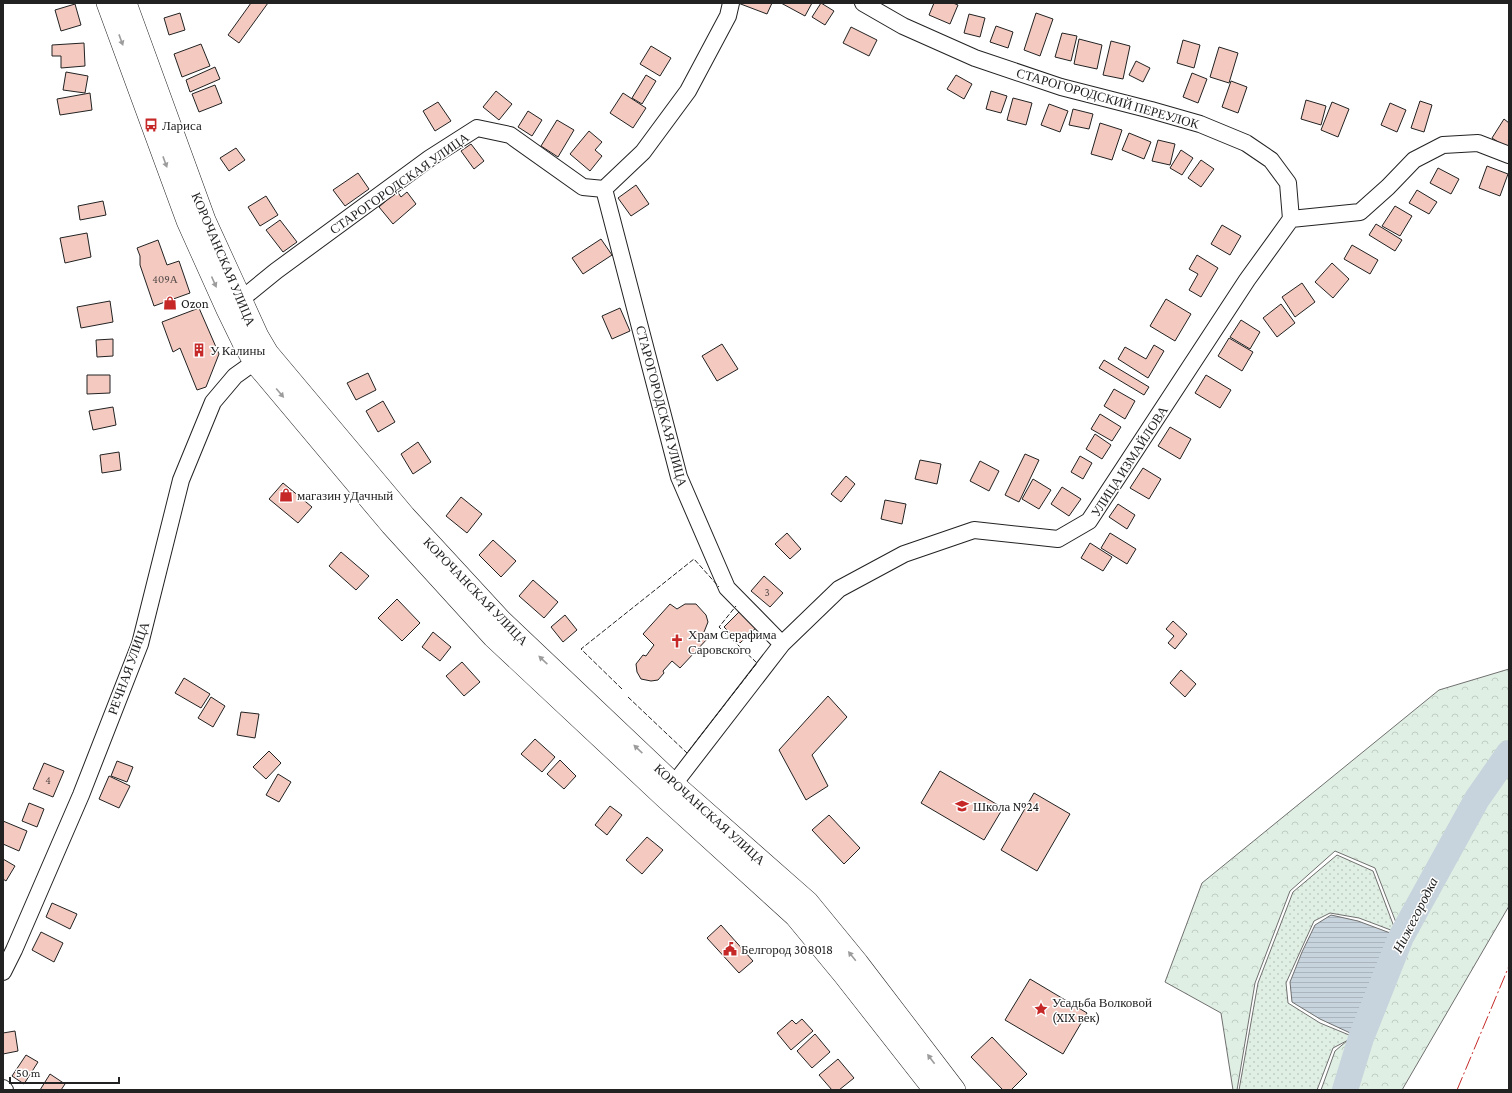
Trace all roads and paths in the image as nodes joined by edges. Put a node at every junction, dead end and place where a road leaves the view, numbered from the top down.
1 (107, 3) edge
2 (126, 3) edge
3 (731, 3) edge
4 (863, 3) edge
5 (1509, 155) edge
6 (604, 189) junction
7 (1291, 219) junction
8 (234, 305) junction
9 (261, 358) junction
10 (782, 644) junction
11 (669, 790) junction
12 (3, 972) edge
13 (934, 1090) edge
14 (954, 1090) edge

1 -> 8 main road, КОРОЧАНСКАЯ УЛИЦА
2 - 8 main road, КОРОЧАНСКАЯ УЛИЦА
3 - 6 street
4 - 7 street, СТАРОГОРОДСКИЙ ПЕРЕУЛОК
5 - 7 street
6 - 8 street, СТАРОГОРОДСКАЯ УЛИЦА
6 - 10 street, СТАРОГОРОДСКАЯ УЛИЦА
7 - 10 street, УЛИЦА ИЗМАЙЛОВА
8 - 9 main road, КОРОЧАНСКАЯ УЛИЦА
9 - 11 main road, КОРОЧАНСКАЯ УЛИЦА
9 - 12 street, РЕЧНАЯ УЛИЦА
10 - 11 street, УЛИЦА ИЗМАЙЛОВА
11 - 13 main road, КОРОЧАНСКАЯ УЛИЦА
14 -> 11 main road, КОРОЧАНСКАЯ УЛИЦА

